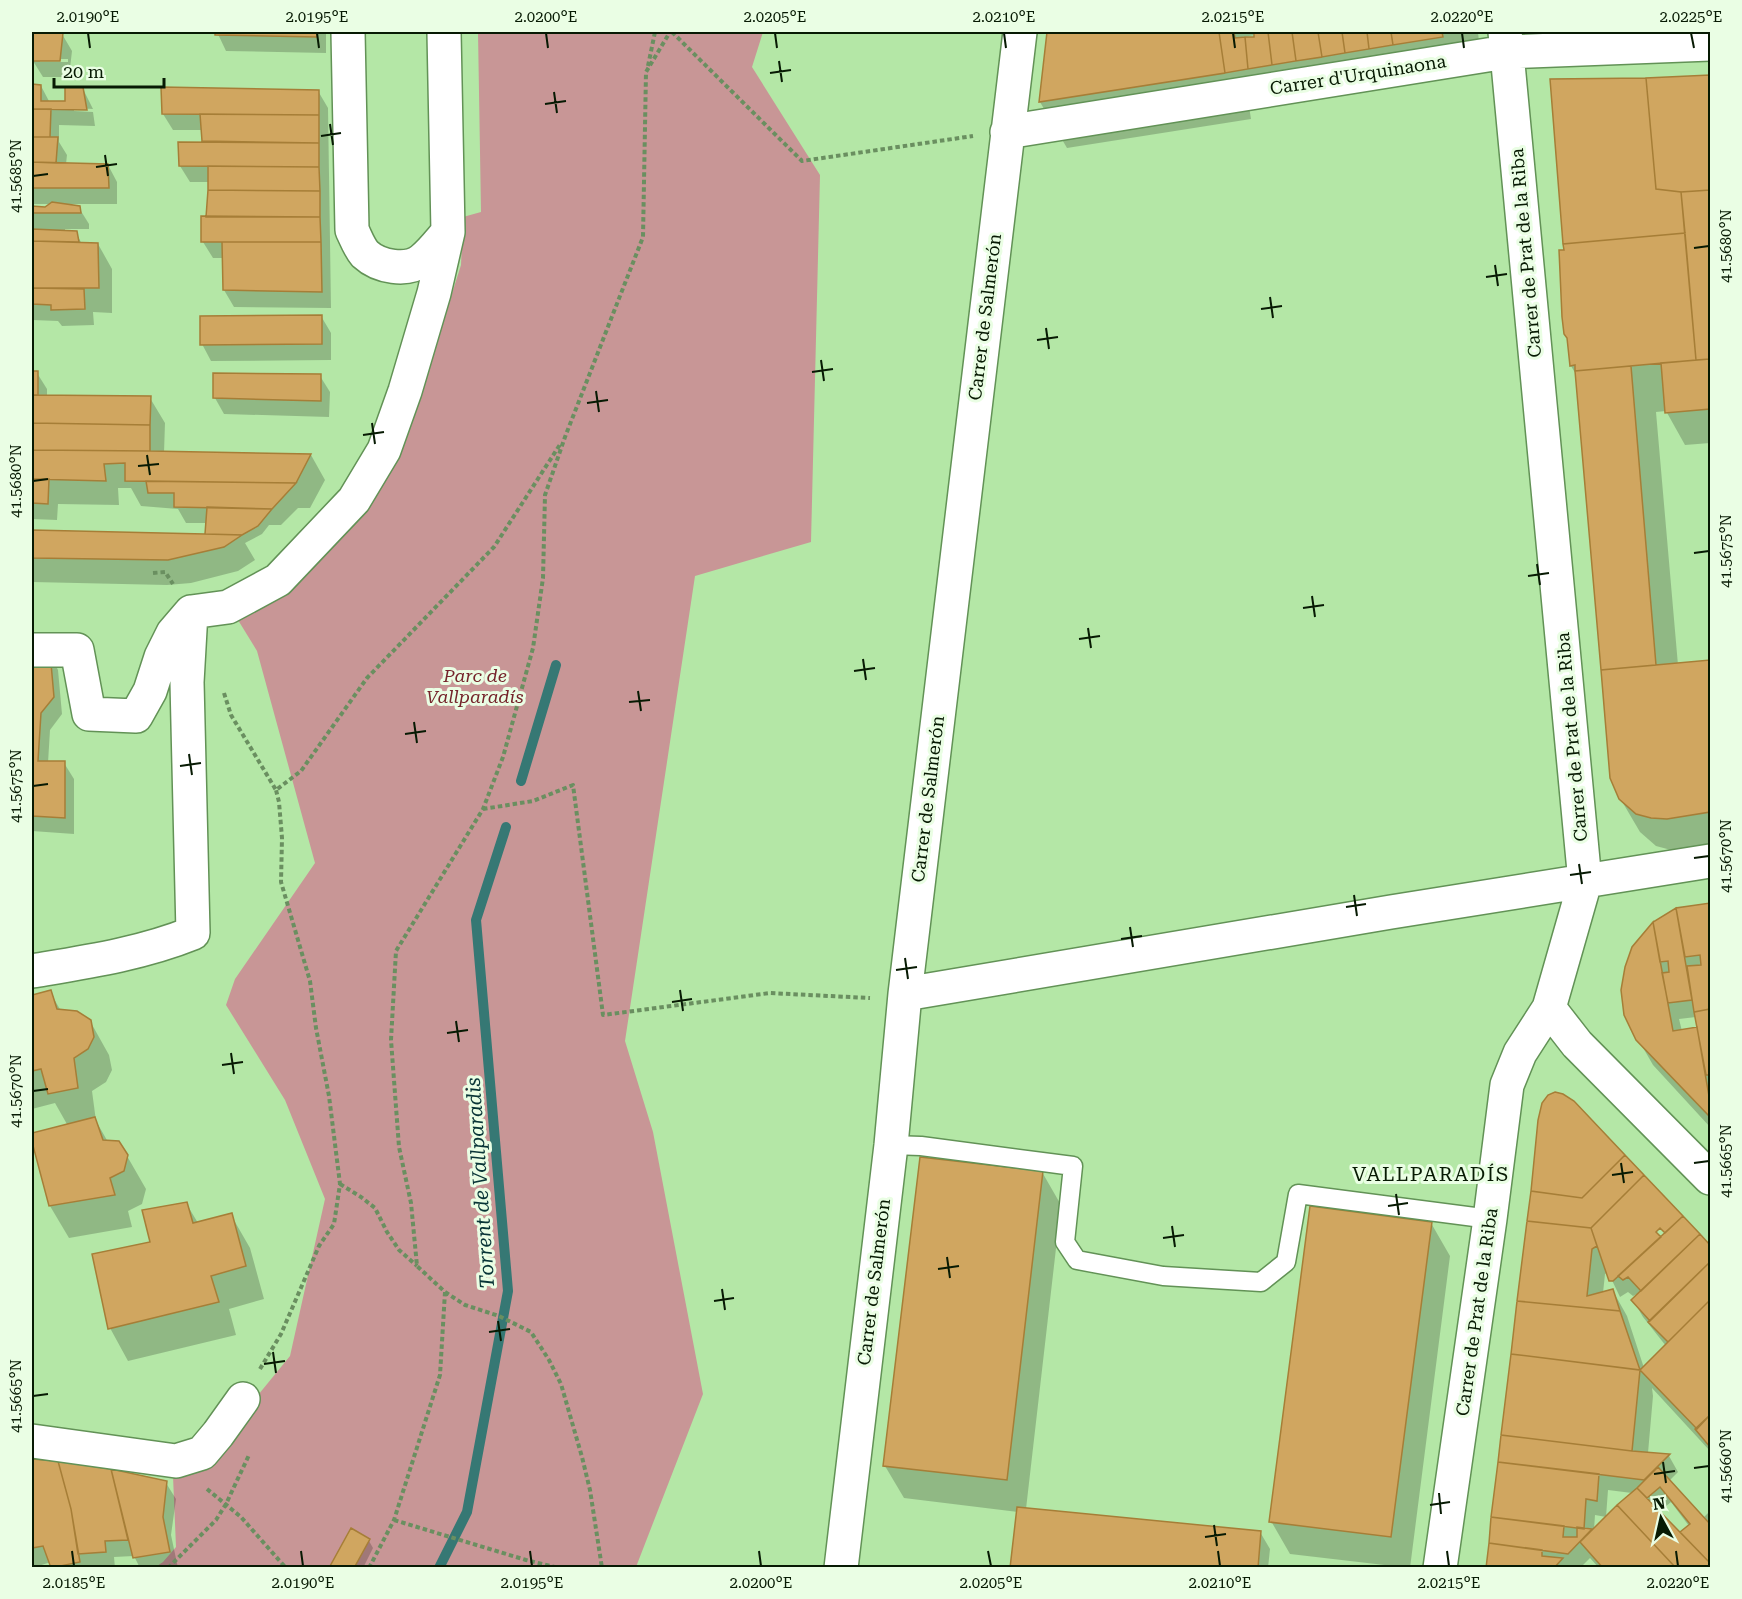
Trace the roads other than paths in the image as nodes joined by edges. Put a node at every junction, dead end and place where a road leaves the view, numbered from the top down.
1 (348, 32) edge
2 (444, 32) edge
3 (1020, 32) edge
4 (1505, 41) edge
5 (1710, 44) edge
6 (1007, 132) junction
7 (448, 232) junction
8 (191, 612) junction
9 (32, 650) edge
10 (1710, 861) edge
11 (1585, 882) junction
12 (32, 970) edge
13 (905, 994) junction
14 (1550, 1008) junction
15 (891, 1145) junction
16 (1710, 1178) edge
17 (1490, 1218) junction
18 (243, 1399) road end
19 (32, 1441) edge
20 (841, 1568) edge
21 (1440, 1568) edge

1 - 7 street
2 - 7 street
3 - 6 street, Carrer de Salmerón
4 - 5 street, Carrer d'Urquinaona
4 - 6 street, Carrer d'Urquinaona
4 - 11 street, Carrer de Prat de la Riba
6 - 13 street, Carrer de Salmerón
7 - 8 street
8 - 9 street
8 - 12 street
10 - 11 street
11 - 13 street
11 - 14 street, Carrer de Prat de la Riba
13 - 15 street, Carrer de Salmerón
14 - 16 street
14 - 17 street, Carrer de Prat de la Riba
15 - 17 lane
15 - 20 street, Carrer de Salmerón
17 - 21 street, Carrer de Prat de la Riba
18 - 19 street

